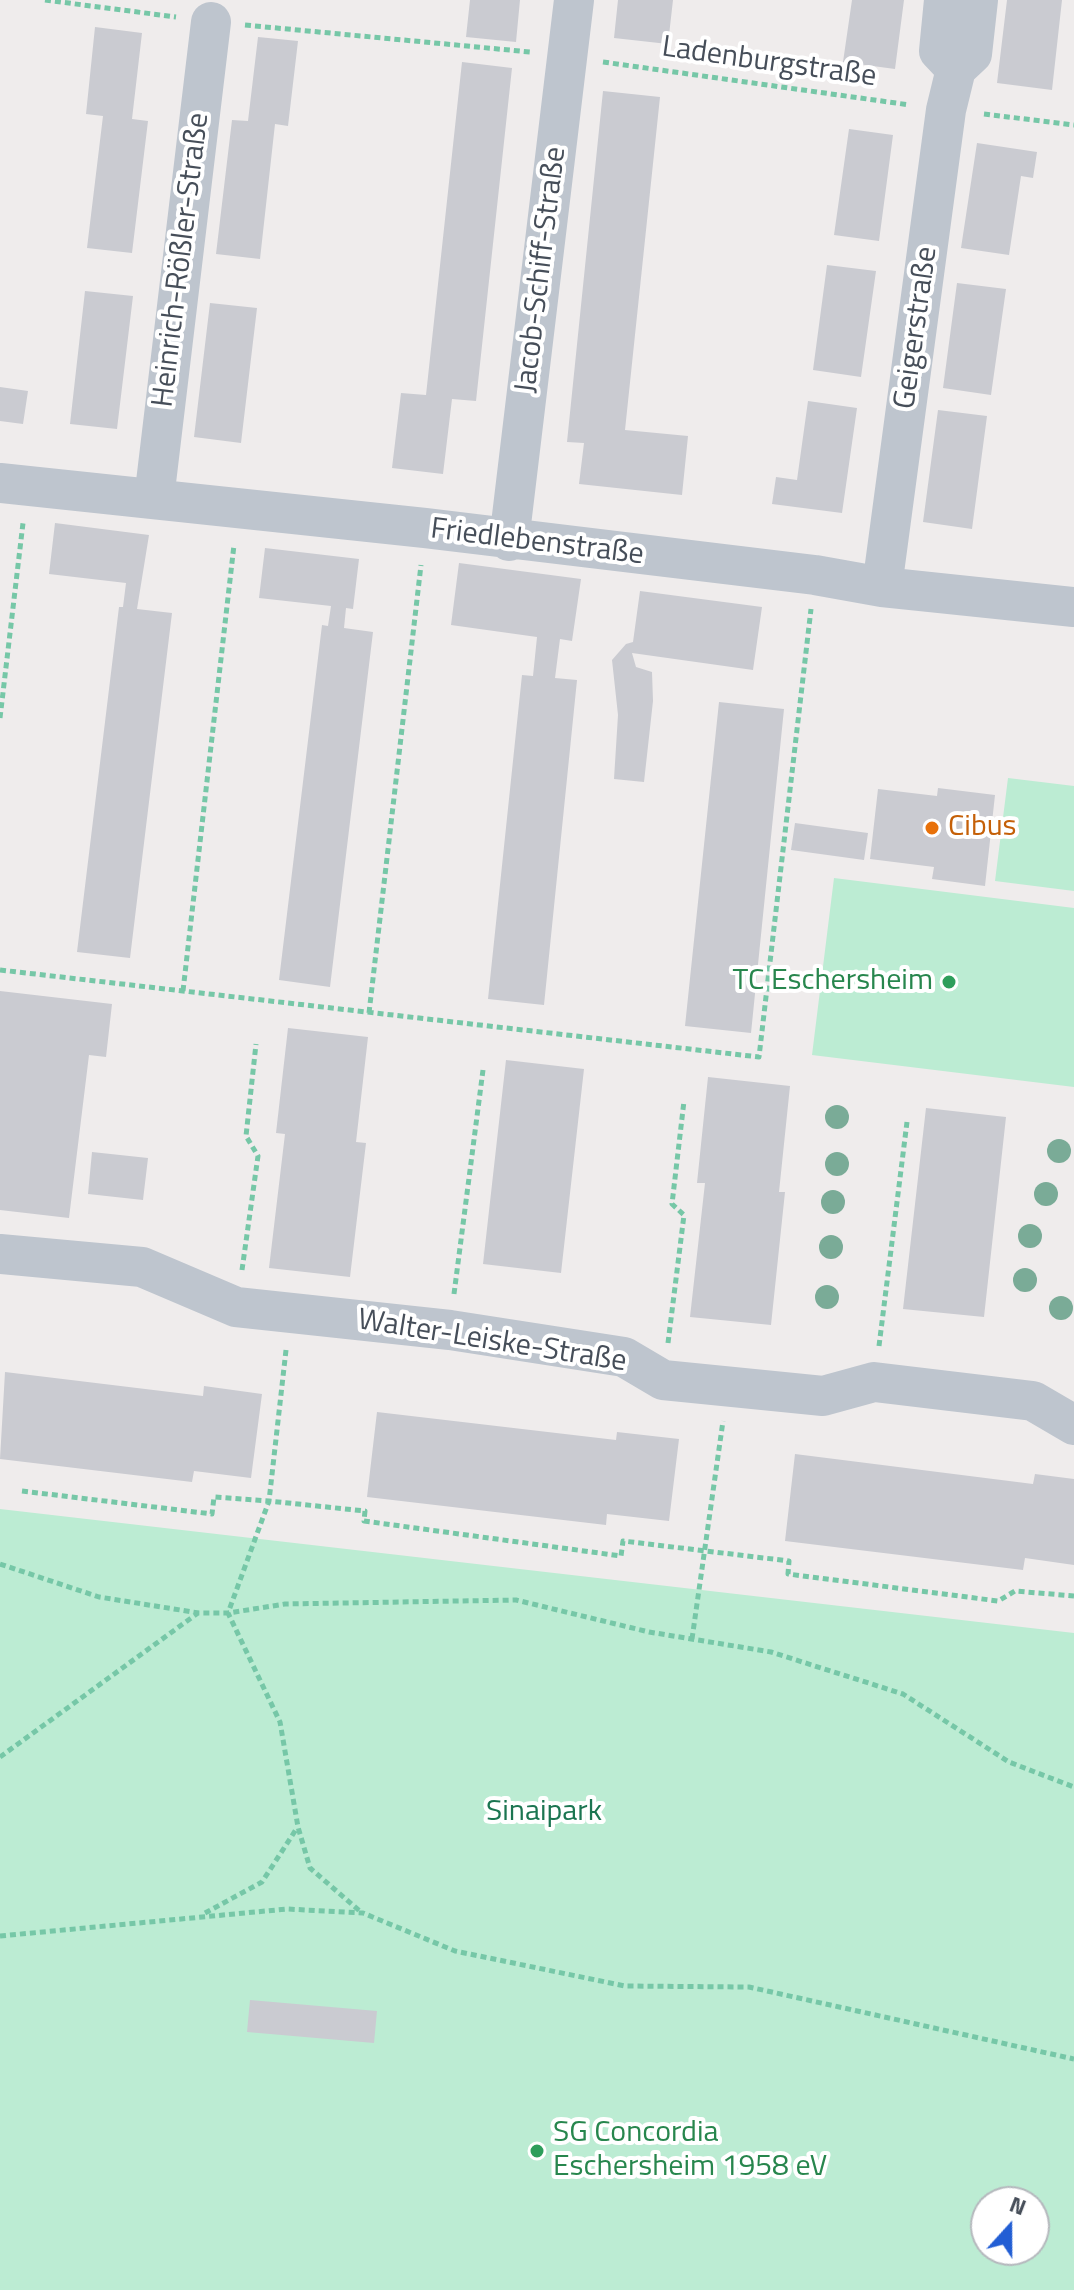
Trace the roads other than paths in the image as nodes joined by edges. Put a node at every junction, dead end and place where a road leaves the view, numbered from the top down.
1 (574, 0) edge
2 (944, 0) edge
3 (978, 0) edge
4 (211, 22) dead end
5 (956, 69) junction
6 (13, 485) edge
7 (154, 499) junction
8 (509, 541) junction
9 (882, 587) junction
10 (1074, 607) edge
11 (0, 1254) edge
12 (1074, 1425) edge

1 - 8 street, Jacob-Schiff-Straße
2 - 5 street
3 - 5 street, Geigerstraße
4 - 7 street, Heinrich-Rößler-Straße
5 - 9 street, Geigerstraße
6 - 7 street, Friedlebenstraße
7 - 8 street, Friedlebenstraße
8 - 9 street, Friedlebenstraße
9 - 10 street, Friedlebenstraße
11 - 12 street, Walter-Leiske-Straße

